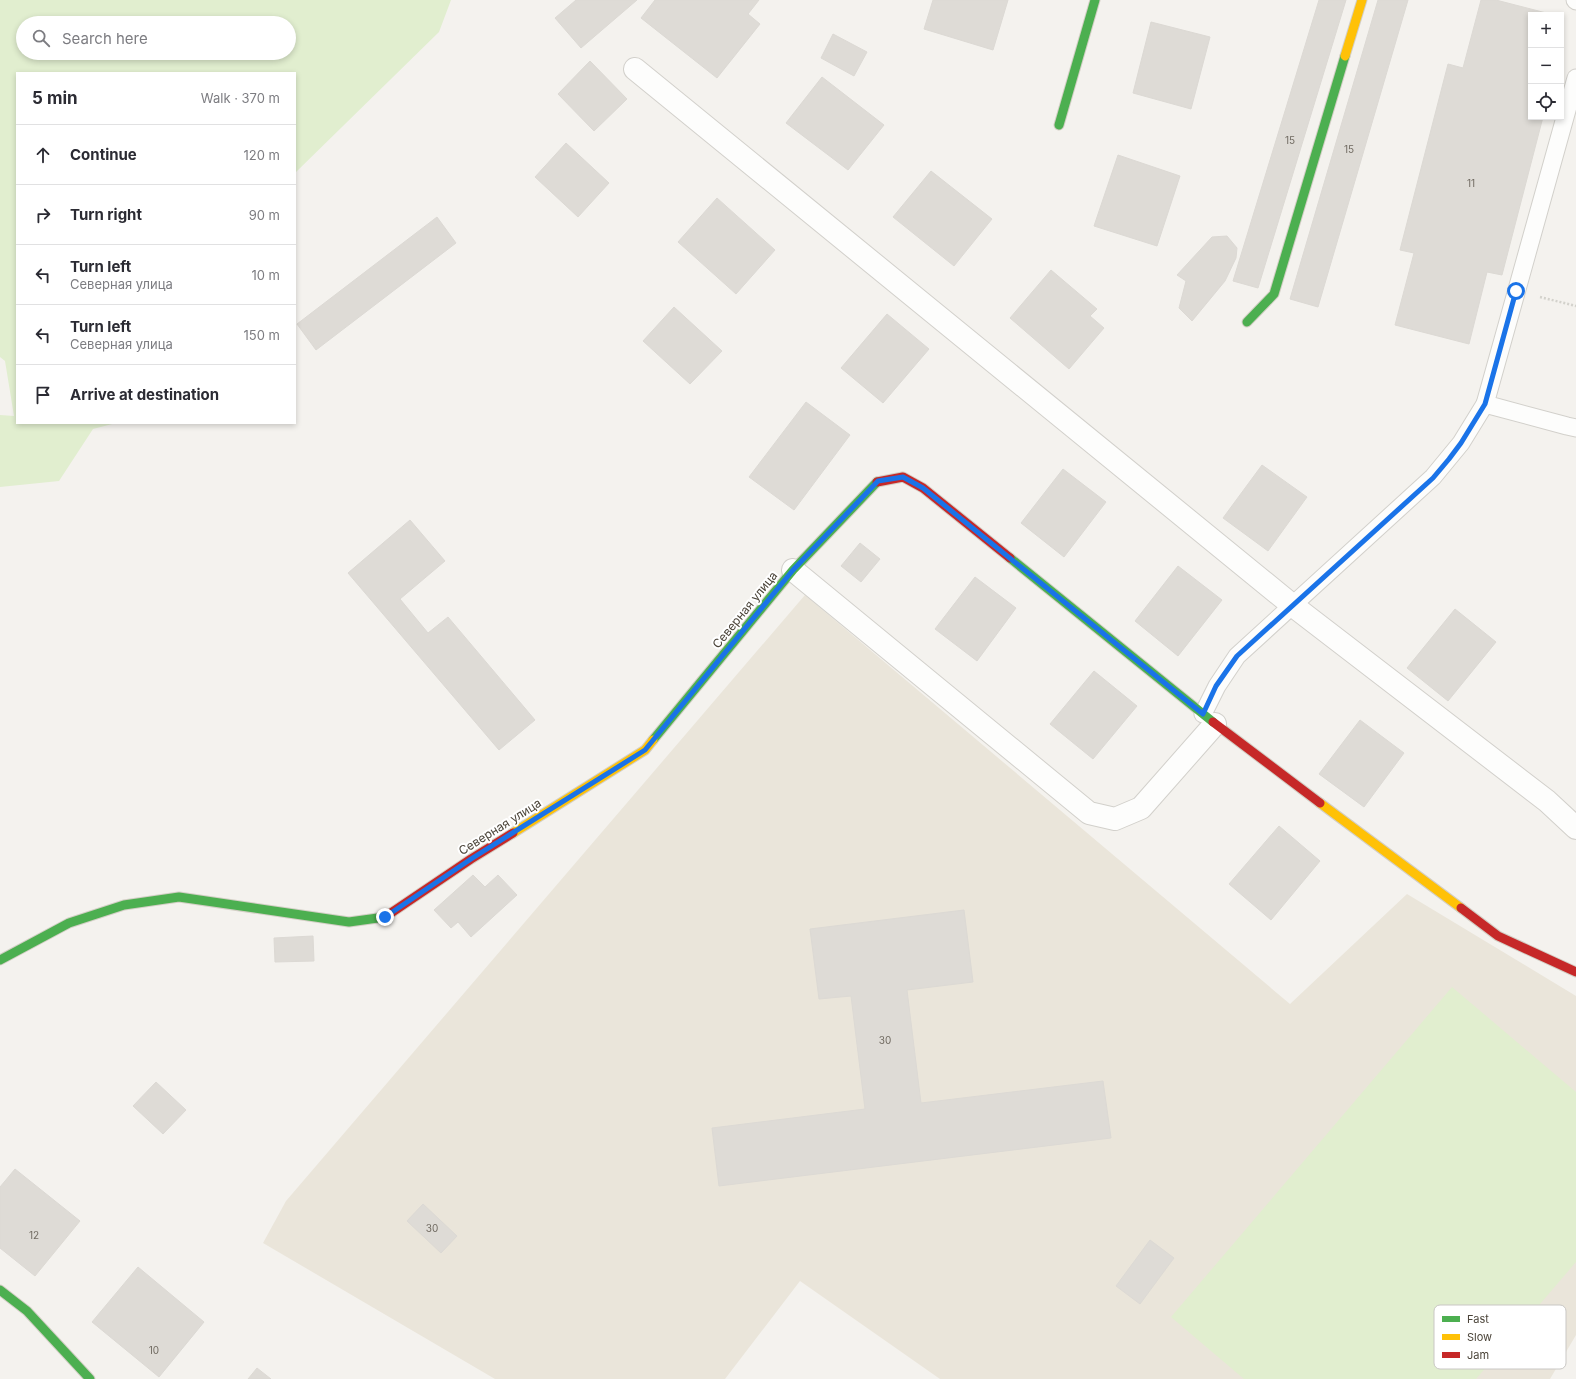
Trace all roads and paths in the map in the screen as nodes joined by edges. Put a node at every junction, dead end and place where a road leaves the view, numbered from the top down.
1 (1095, 0) edge
2 (1362, 0) edge
3 (635, 69) dead end
4 (1576, 78) edge
5 (1059, 125) dead end
6 (1516, 291) junction
7 (1576, 306) edge
8 (1246, 322) dead end
9 (1485, 404) junction
10 (1576, 428) edge
11 (793, 570) junction
12 (1292, 605) junction
13 (1209, 719) junction
14 (1576, 828) edge
15 (0, 960) edge
16 (1576, 972) edge
17 (0, 1290) edge
18 (90, 1379) edge

1 - 5 street
2 - 8 street
3 - 12 street
4 - 6 lane
6 - 7 path
6 - 9 lane
9 - 10 lane
9 - 12 lane
11 - 13 street, Северная улица
11 - 13 street
11 - 15 street, Северная улица
12 - 13 lane
12 - 14 street
13 - 16 street
17 - 18 street

